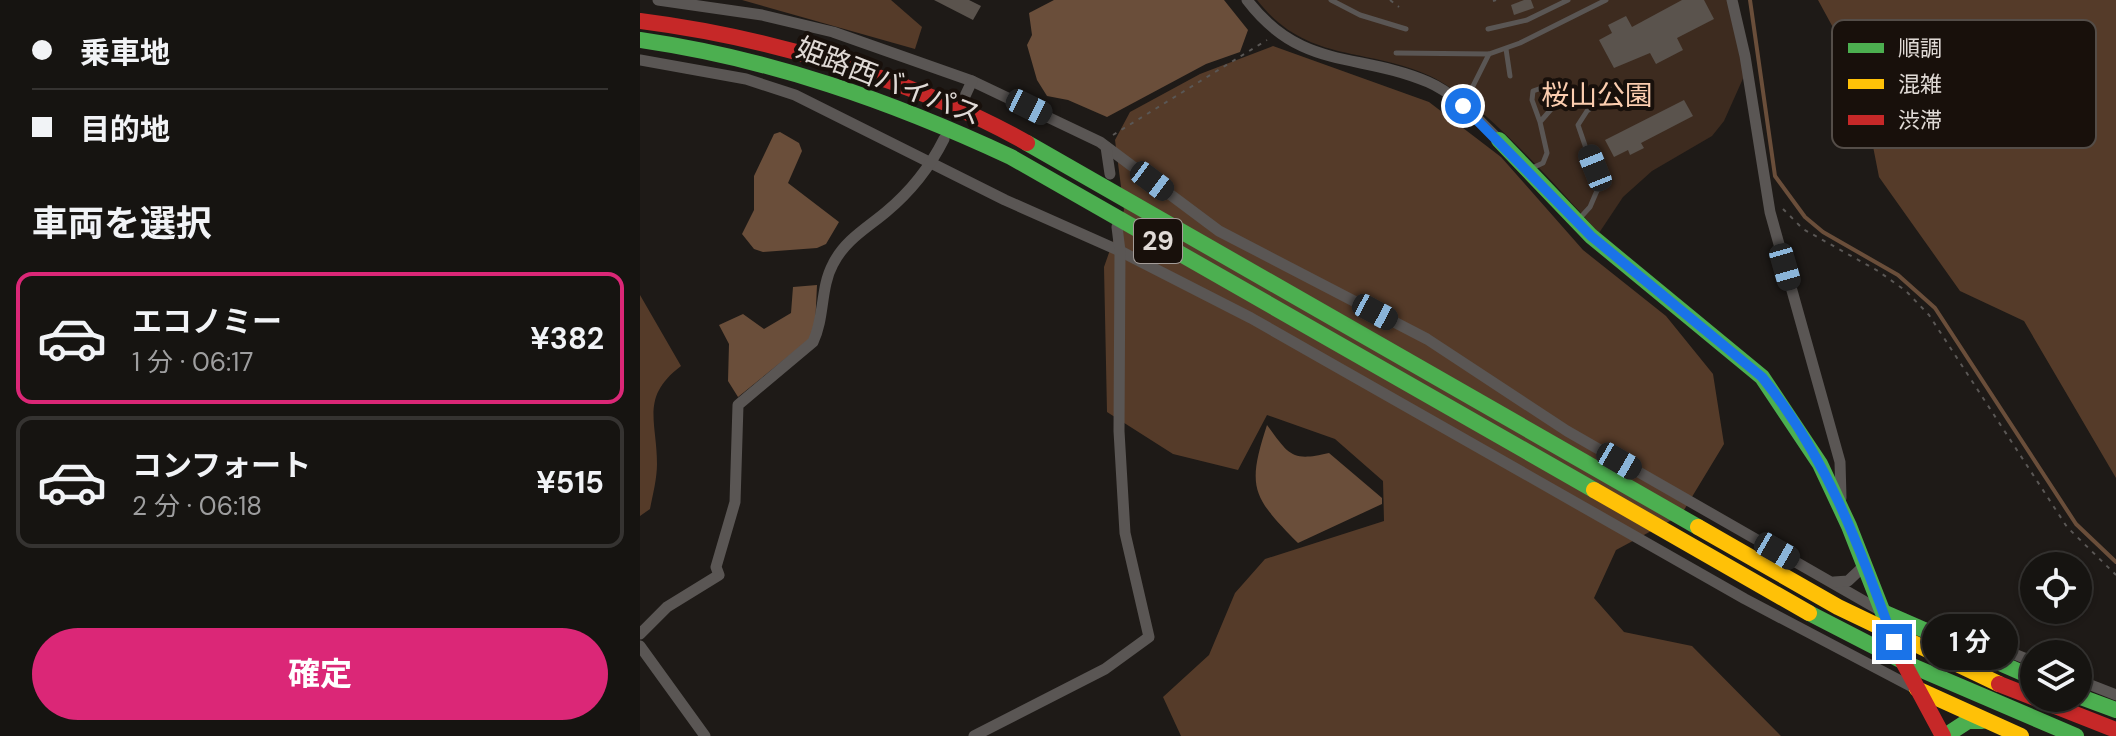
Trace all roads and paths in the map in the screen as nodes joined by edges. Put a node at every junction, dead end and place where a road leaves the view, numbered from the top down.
1 (658, 0) edge
2 (1247, 0) edge
3 (1331, 0) edge
4 (1390, 0) edge
5 (1568, 0) edge
6 (1606, 0) edge
7 (1732, 0) edge
8 (1399, 7) dead end
9 (640, 21) edge
10 (1406, 29) dead end
11 (1488, 29) dead end
12 (1278, 33) junction
13 (640, 40) edge
14 (1506, 49) junction
15 (1396, 53) dead end
16 (1489, 54) junction
17 (640, 60) edge
18 (1510, 76) dead end
19 (972, 81) junction
20 (965, 96) dead end
21 (1603, 100) dead end
22 (1463, 106) junction
23 (1540, 122) junction
24 (944, 139) dead end
25 (1499, 140) joint
26 (1103, 144) junction
27 (931, 165) junction
28 (1528, 170) junction
29 (1110, 174) dead end
30 (1767, 195) junction
31 (1576, 222) junction
32 (1117, 227) dead end
33 (1120, 251) junction
34 (1841, 499) junction
35 (1865, 565) junction
36 (2116, 575) edge
37 (1829, 582) junction
38 (1883, 612) junction
39 (1929, 633) junction
40 (640, 634) edge
41 (1894, 642) junction
42 (640, 646) edge
43 (2020, 656) edge
44 (1867, 663) junction
45 (1904, 663) junction
46 (2020, 672) edge
47 (2092, 686) edge
48 (1917, 689) junction
49 (2116, 695) edge
50 (2092, 701) edge
51 (2116, 710) edge
52 (1982, 721) junction
53 (2116, 730) edge
54 (1940, 735) edge
55 (705, 736) edge
56 (974, 736) edge
57 (1997, 736) edge
58 (2021, 736) edge
59 (2076, 736) edge

1 - 19 street
2 - 12 street
3 - 10 lane
4 - 8 path
5 - 11 lane
6 - 14 lane
7 - 30 street
9 - 53 main road, 姫路西バイパス / 29
12 - 22 street
12 - 26 path
13 - 59 main road, 姫路西バイパス / 29
14 - 16 lane
14 - 18 lane
15 - 16 lane
16 - 22 lane
17 - 27 street
19 - 20 street
19 - 26 street
21 - 31 lane
22 - 25 street
23 - 23 lane
23 - 28 lane
24 - 27 street
25 - 28 main road
26 - 29 street
26 - 37 street
27 - 33 street
27 - 40 street
28 - 31 main road
30 - 34 street
30 - 36 path
31 - 34 main road
32 - 33 street
33 - 44 street
33 - 56 street
34 - 35 main road
35 - 37 street
35 - 38 main road
37 - 38 street
38 - 39 main road
38 - 41 main road
39 - 43 street
39 - 45 street
39 - 46 main road
41 - 44 street
41 - 45 main road
42 - 55 street
44 - 48 street
45 - 48 main road
47 - 49 street
48 - 52 main road
48 - 54 main road
50 - 51 main road
52 - 54 main road
52 - 57 street
52 - 58 main road

